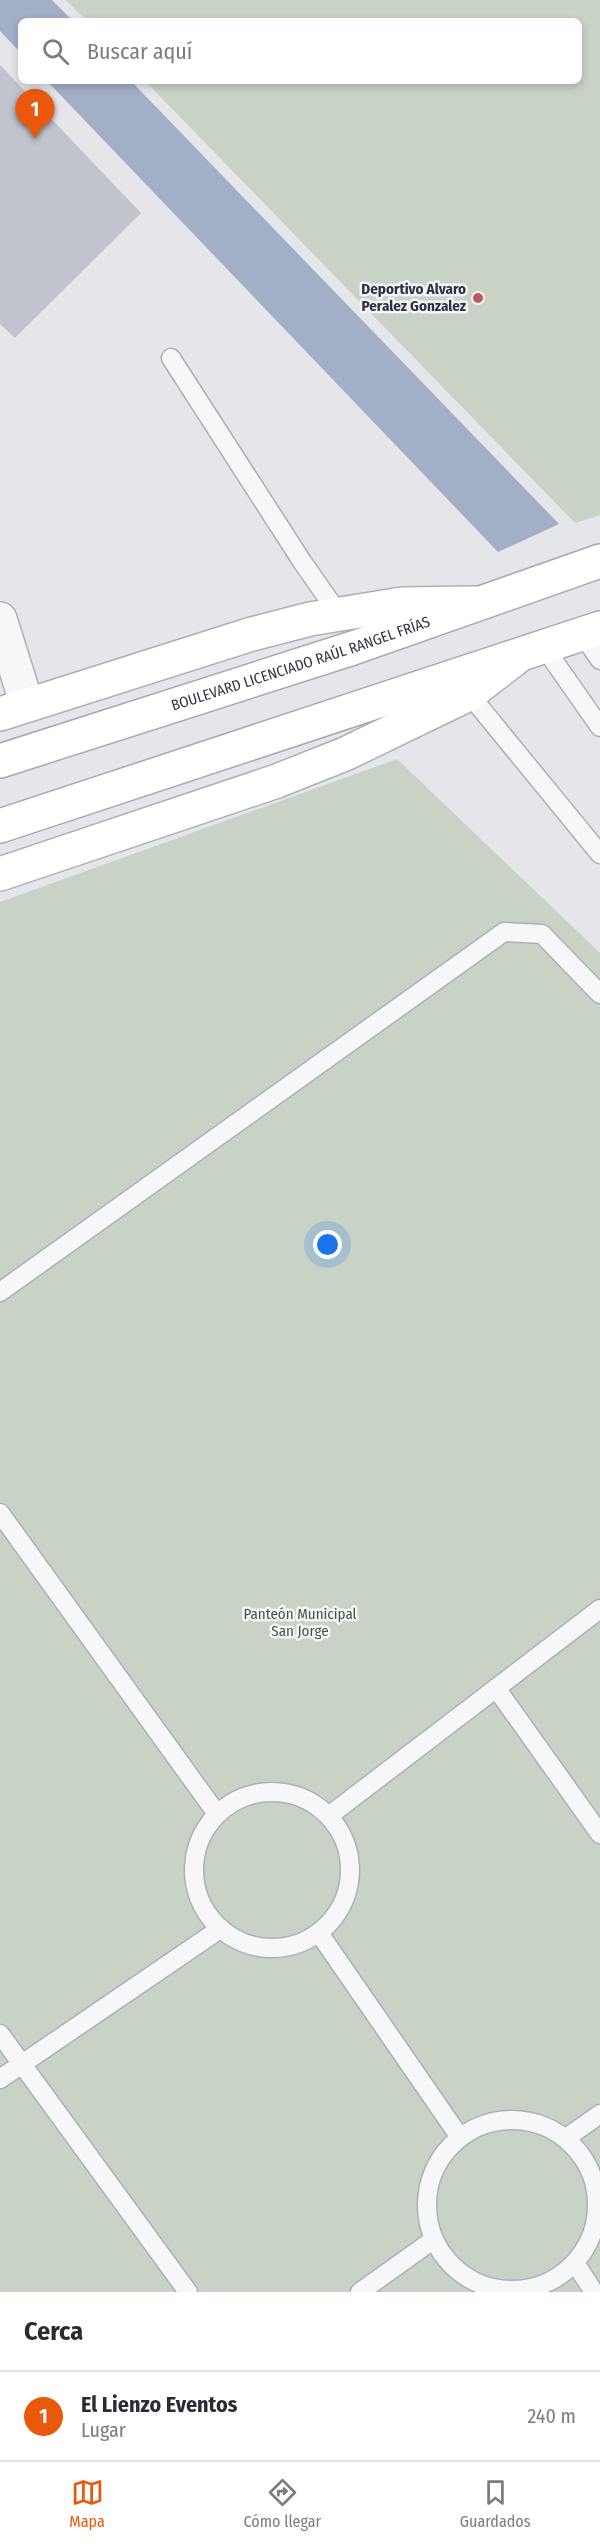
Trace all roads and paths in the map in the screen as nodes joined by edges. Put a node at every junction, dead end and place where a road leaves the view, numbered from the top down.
1 (171, 358) dead end
2 (600, 561) edge
3 (486, 603) junction
4 (338, 613) junction
5 (0, 619) edge
6 (591, 631) edge
7 (532, 651) junction
8 (600, 660) edge
9 (469, 694) junction
10 (592, 702) edge
11 (14, 710) edge
12 (600, 727) edge
13 (0, 761) edge
14 (0, 826) edge
15 (600, 854) edge
16 (0, 874) edge
17 (600, 994) edge
18 (0, 1292) edge
19 (0, 1514) edge
20 (600, 1609) edge
21 (496, 1688) junction
22 (217, 1814) junction
23 (330, 1815) junction
24 (600, 1834) edge
25 (220, 1929) junction
26 (319, 1934) junction
27 (0, 2034) edge
28 (22, 2064) junction
29 (0, 2079) edge
30 (600, 2114) edge
31 (459, 2136) junction
32 (566, 2138) junction
33 (433, 2240) junction
34 (575, 2263) junction
35 (188, 2292) edge
36 (360, 2292) edge
37 (594, 2292) edge

1 - 4 lane
2 - 3 main road, BOULEVARD LICENCIADO RAÚL RANGEL FRÍAS
3 - 4 main road
3 - 13 main road, BOULEVARD LICENCIADO RAÚL RANGEL FRÍAS
4 - 11 main road
5 - 11 street
6 - 7 main road
6 - 8 lane
7 - 9 main road
7 - 10 lane
7 - 14 main road
9 - 15 lane
9 - 16 main road
10 - 12 lane
17 - 18 lane
19 - 22 lane
20 - 21 lane
21 - 23 lane
21 - 24 lane
22 - 23 lane
22 - 25 lane
23 - 26 lane
25 - 26 lane
25 - 28 lane
26 - 31 lane
27 - 28 lane
28 - 29 lane
28 - 35 lane
30 - 32 lane
31 - 32 lane
31 - 33 lane
32 - 34 lane
33 - 34 lane
33 - 36 lane
34 - 37 lane

